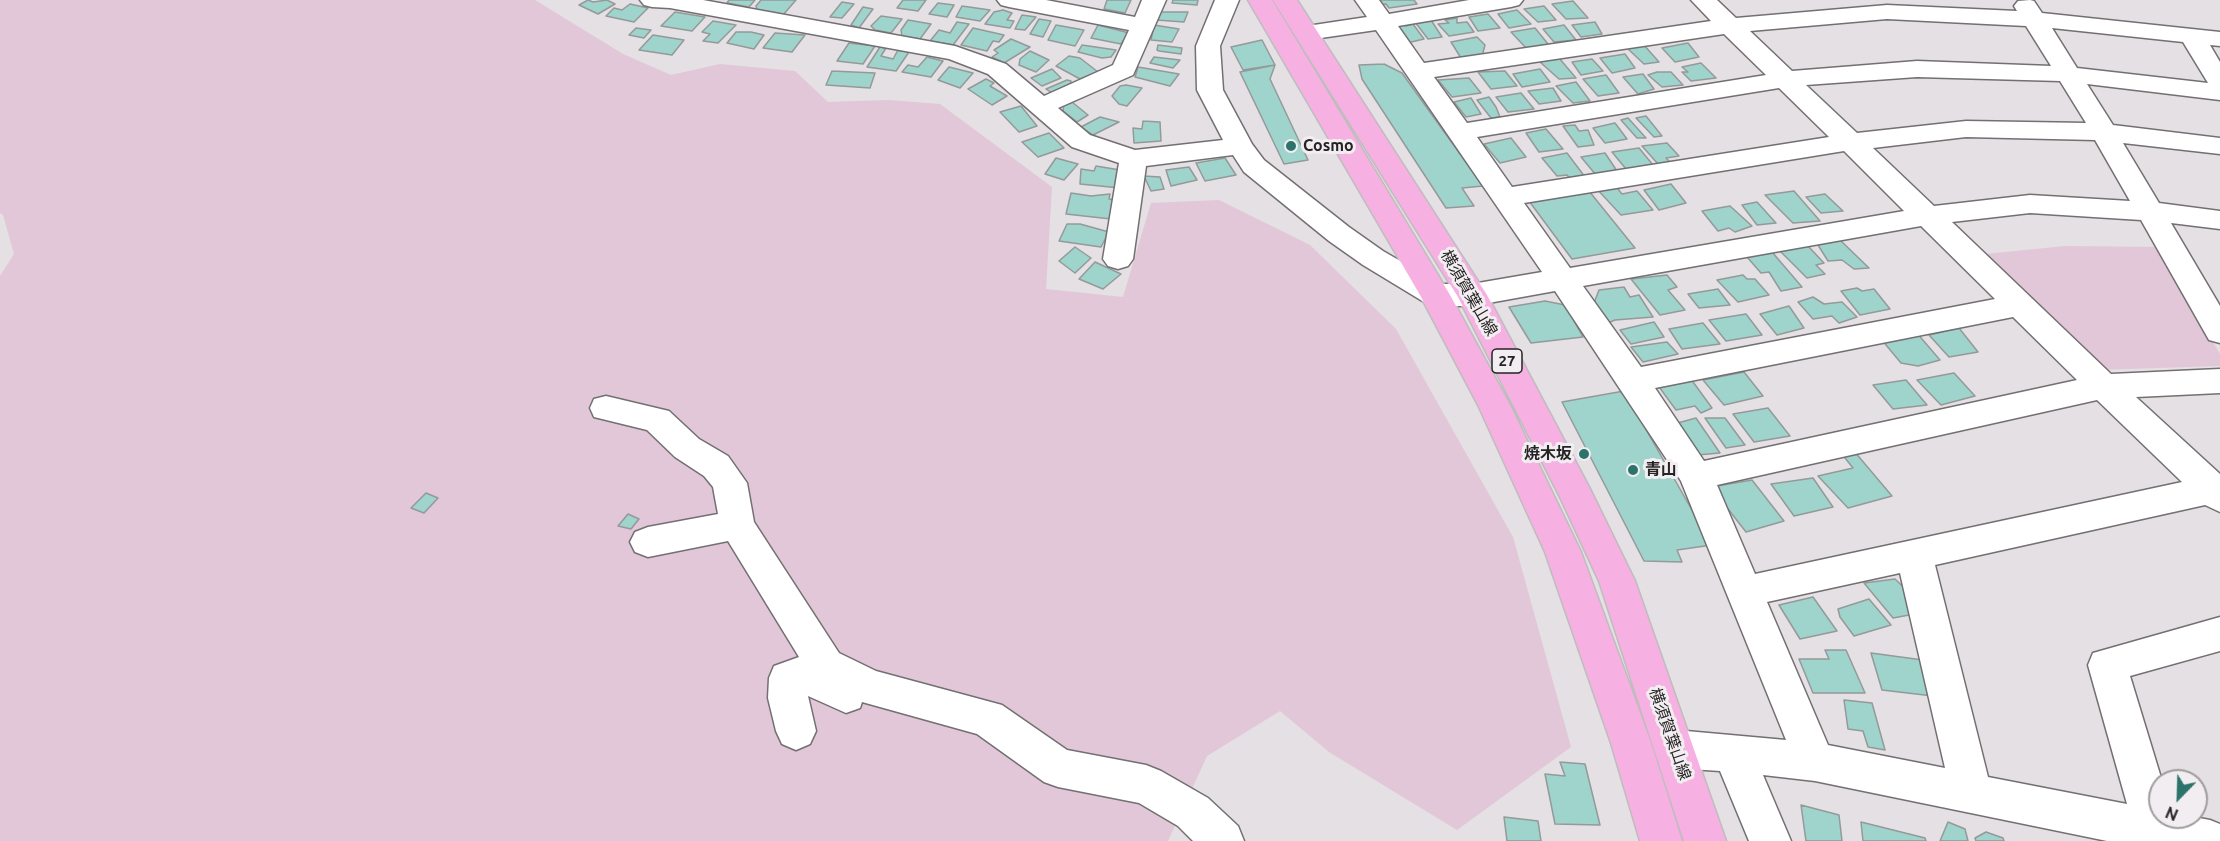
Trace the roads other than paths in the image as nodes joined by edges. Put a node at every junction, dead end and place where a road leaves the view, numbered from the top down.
1 (665, 0) edge
2 (801, 0) edge
3 (1009, 0) edge
4 (1154, 0) edge
5 (1227, 0) edge
6 (1260, 0) edge
7 (1285, 0) edge
8 (1511, 0) edge
9 (1702, 0) edge
10 (2028, 10) edge
11 (1375, 11) edge
12 (648, 26) dead end
13 (801, 26) junction
14 (1144, 26) junction
15 (1729, 26) junction
16 (1306, 33) junction
17 (2191, 35) junction
18 (2220, 39) edge
19 (1416, 72) junction
20 (2066, 74) junction
21 (1785, 80) junction
22 (2220, 82) edge
23 (2220, 92) edge
24 (1040, 107) junction
25 (1459, 132) junction
26 (2104, 132) junction
27 (1849, 142) junction
28 (1240, 146) junction
29 (2220, 146) edge
30 (1132, 159) junction
31 (1505, 197) junction
32 (2151, 211) junction
33 (1927, 216) junction
34 (2220, 220) edge
35 (1118, 259) dead end
36 (1563, 280) junction
37 (1435, 295) junction
38 (1472, 295) junction
39 (2209, 296) edge
40 (2019, 305) junction
41 (2220, 332) edge
42 (1633, 380) junction
43 (2220, 381) edge
44 (2104, 386) junction
45 (606, 408) dead end
46 (1696, 476) junction
47 (2217, 492) edge
48 (737, 525) junction
49 (648, 542) dead end
50 (1914, 554) junction
51 (1743, 592) junction
52 (2220, 634) edge
53 (869, 687) junction
54 (796, 731) dead end
55 (1675, 749) junction
56 (1733, 753) junction
57 (1815, 762) junction
58 (1972, 794) junction
59 (2156, 830) junction
60 (1223, 841) edge
61 (1661, 841) edge
62 (1705, 841) edge
63 (1770, 841) edge
64 (2210, 841) edge

1 - 12 street
1 - 13 street
2 - 13 street
3 - 14 street
4 - 14 street
5 - 28 street
6 - 37 main road, 横須賀葉山線 / 27
7 - 16 main road, 横須賀葉山線 / 27
8 - 11 street
9 - 15 street
10 - 15 street
10 - 17 street
10 - 20 street
11 - 16 street
11 - 19 street
13 - 24 street
14 - 24 street
15 - 19 street
15 - 21 street
16 - 38 main road, 横須賀葉山線 / 27
17 - 18 street
17 - 22 street
19 - 25 street
20 - 21 street
20 - 23 street
20 - 26 street
21 - 25 street
21 - 27 street
24 - 30 street
25 - 31 street
26 - 27 street
26 - 29 street
26 - 32 street
27 - 31 street
27 - 33 street
28 - 30 street
28 - 37 street
30 - 35 street
31 - 36 street
32 - 33 street
32 - 34 street
32 - 39 street
33 - 36 street
33 - 40 street
36 - 38 street
36 - 42 street
37 - 38 street
37 - 61 main road, 横須賀葉山線 / 27
38 - 55 main road, 横須賀葉山線 / 27
39 - 41 street
40 - 42 street
40 - 44 street
42 - 46 street
43 - 44 street
44 - 46 street
44 - 47 street
45 - 48 street
46 - 51 street
47 - 50 street
48 - 49 street
48 - 53 street
50 - 51 street
50 - 58 street
51 - 57 street
52 - 59 street
53 - 54 street
53 - 60 street
55 - 56 street
55 - 62 main road, 横須賀葉山線 / 27
56 - 57 street
56 - 63 street
57 - 58 street
58 - 59 street
59 - 64 street

